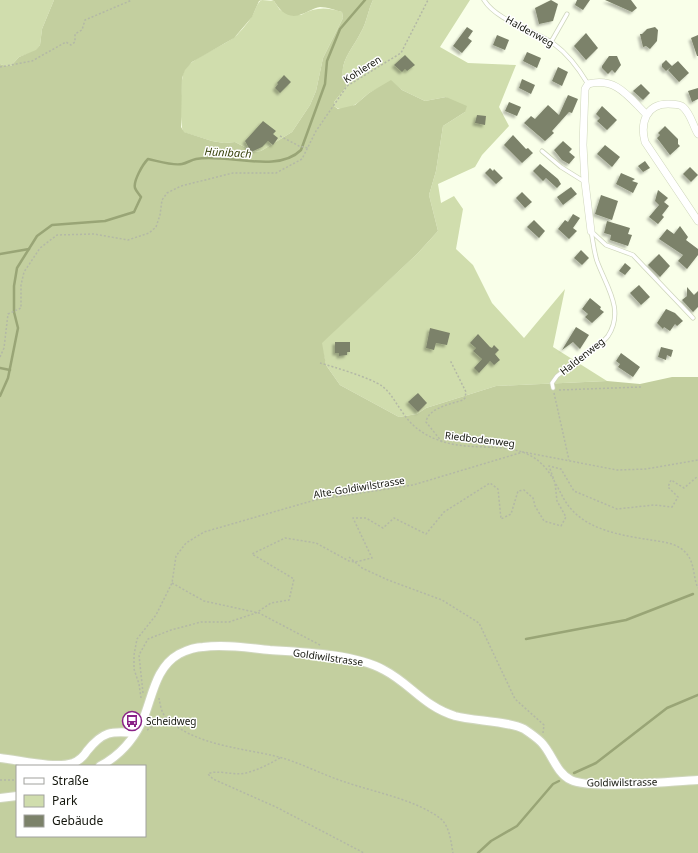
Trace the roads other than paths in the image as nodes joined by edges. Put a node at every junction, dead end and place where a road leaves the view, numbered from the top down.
1 (484, 0) edge
2 (567, 14) dead end
3 (551, 42) junction
4 (588, 84) junction
5 (646, 114) junction
6 (698, 134) edge
7 (542, 151) dead end
8 (585, 182) junction
9 (698, 221) edge
10 (591, 232) junction
11 (693, 318) dead end
12 (553, 388) road end
13 (135, 733) junction
14 (0, 758) edge
15 (102, 765) edge
16 (698, 780) edge
17 (16, 796) edge
18 (0, 798) edge

1 - 3 lane, Haldenweg
2 - 3 lane
3 - 4 lane, Haldenweg
4 - 5 street
4 - 8 street, Haldenweg
5 - 6 street
5 - 9 street
7 - 8 lane
8 - 10 street, Haldenweg
10 - 11 lane
10 - 12 lane, Haldenweg
13 - 14 street
13 - 15 street, Goldiwilstrasse
13 - 16 street, Goldiwilstrasse
17 - 18 street

